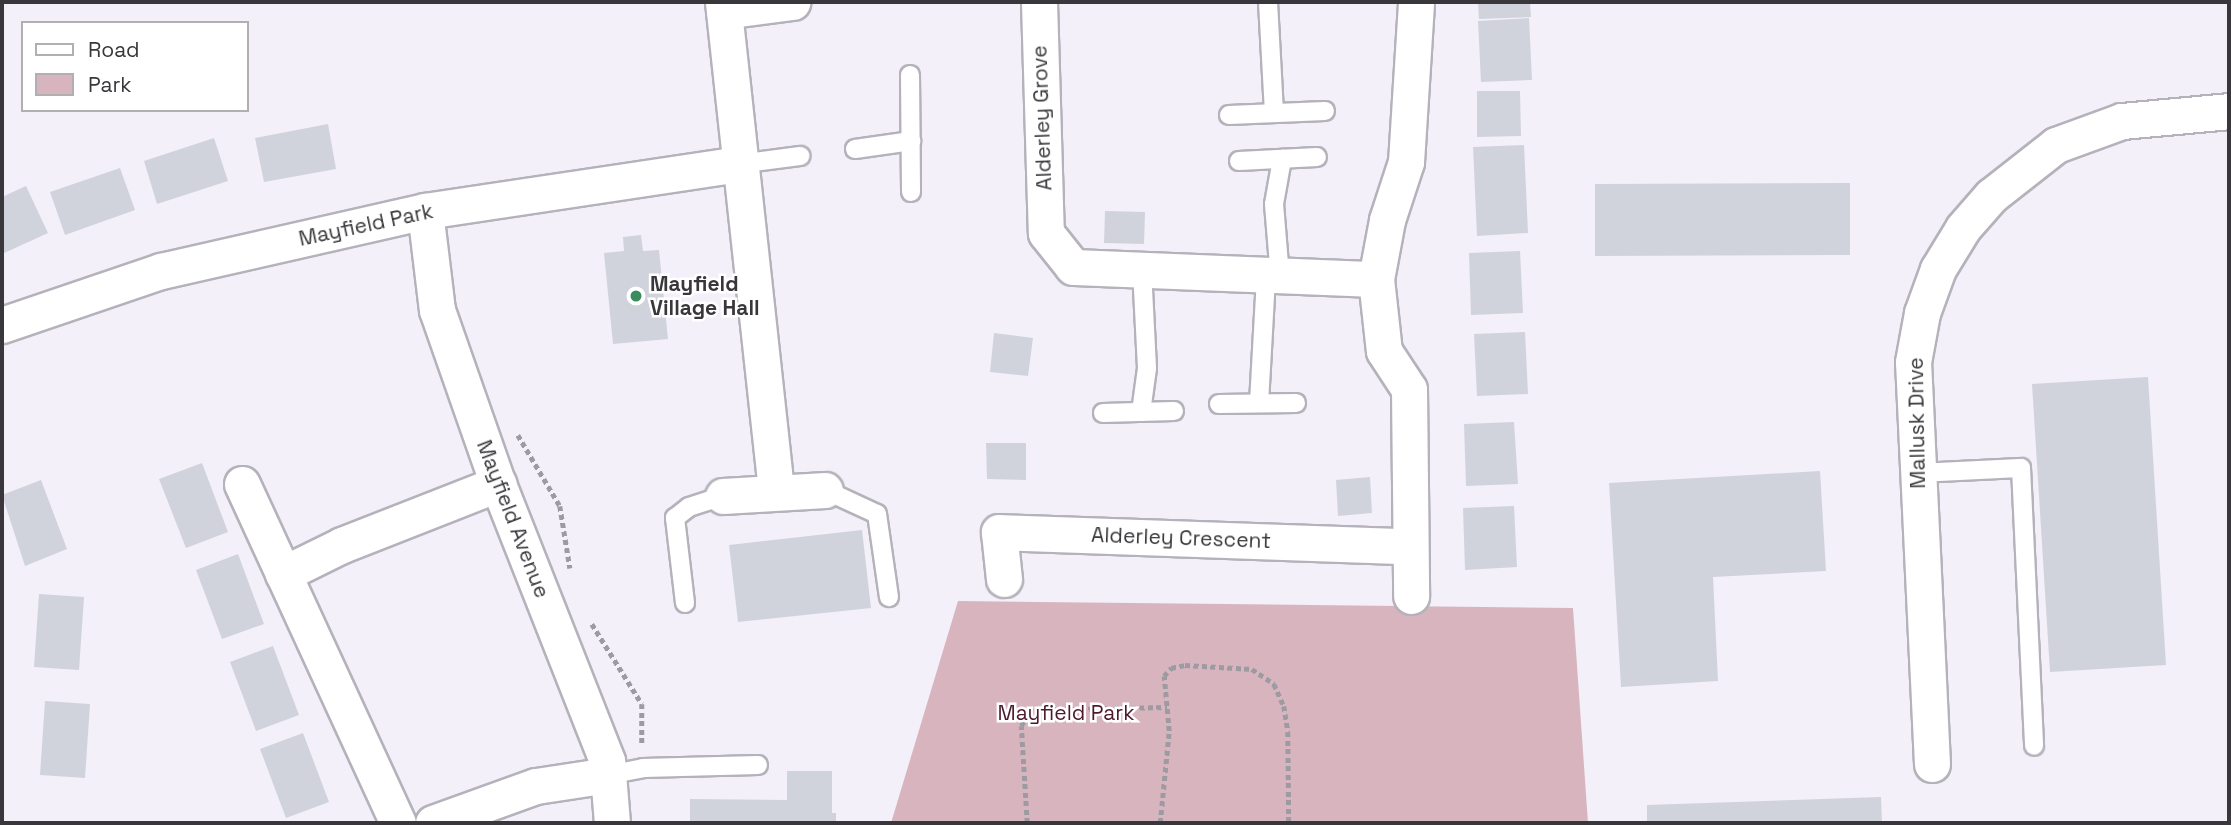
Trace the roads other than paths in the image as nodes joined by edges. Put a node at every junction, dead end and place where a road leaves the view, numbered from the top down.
1 (792, 2) edge
2 (1040, 2) edge
3 (1268, 2) edge
4 (1416, 2) edge
5 (724, 6) edge
6 (910, 75) dead end
7 (1325, 111) dead end
8 (2229, 111) edge
9 (1274, 113) junction
10 (1229, 115) dead end
11 (911, 141) junction
12 (855, 149) dead end
13 (800, 156) dead end
14 (1317, 157) dead end
15 (1282, 159) junction
16 (1239, 161) dead end
17 (739, 163) junction
18 (911, 192) dead end
19 (425, 211) junction
20 (1142, 270) junction
21 (1273, 276) junction
22 (1376, 279) junction
23 (2, 325) edge
24 (1259, 403) junction
25 (1296, 403) dead end
26 (1219, 404) dead end
27 (1174, 411) dead end
28 (1141, 412) junction
29 (1103, 413) dead end
30 (1917, 473) junction
31 (242, 484) dead end
32 (498, 484) junction
33 (776, 490) junction
34 (825, 490) joint
35 (723, 496) joint
36 (1410, 546) junction
37 (283, 574) junction
38 (1004, 579) dead end
39 (1411, 596) dead end
40 (889, 597) dead end
41 (685, 603) dead end
42 (2034, 746) dead end
43 (1932, 764) dead end
44 (758, 765) dead end
45 (608, 775) junction
46 (398, 823) edge
47 (433, 823) edge
48 (612, 823) edge

1 - 5 street
2 - 20 street, Alderley Grove
3 - 9 lane
4 - 22 street
5 - 17 street
6 - 11 lane
7 - 9 lane
8 - 30 street, Mallusk Drive
9 - 10 lane
11 - 12 lane
11 - 18 lane
13 - 17 lane
14 - 15 lane
15 - 16 lane
15 - 21 lane
17 - 19 street, Mayfield Park
17 - 33 street
19 - 23 street, Mayfield Park
19 - 32 street, Mayfield Avenue
20 - 21 street
20 - 28 lane
21 - 22 street
21 - 24 lane
22 - 36 street
24 - 25 lane
24 - 26 lane
27 - 28 lane
28 - 29 lane
30 - 42 lane
30 - 43 street, Mallusk Drive
31 - 37 street
32 - 37 street
32 - 45 street, Mayfield Avenue
33 - 34 street
33 - 35 street
34 - 40 lane
35 - 41 lane
36 - 38 street, Alderley Crescent
36 - 39 street
37 - 46 street
44 - 45 lane
45 - 47 street
45 - 48 street, Mayfield Avenue

